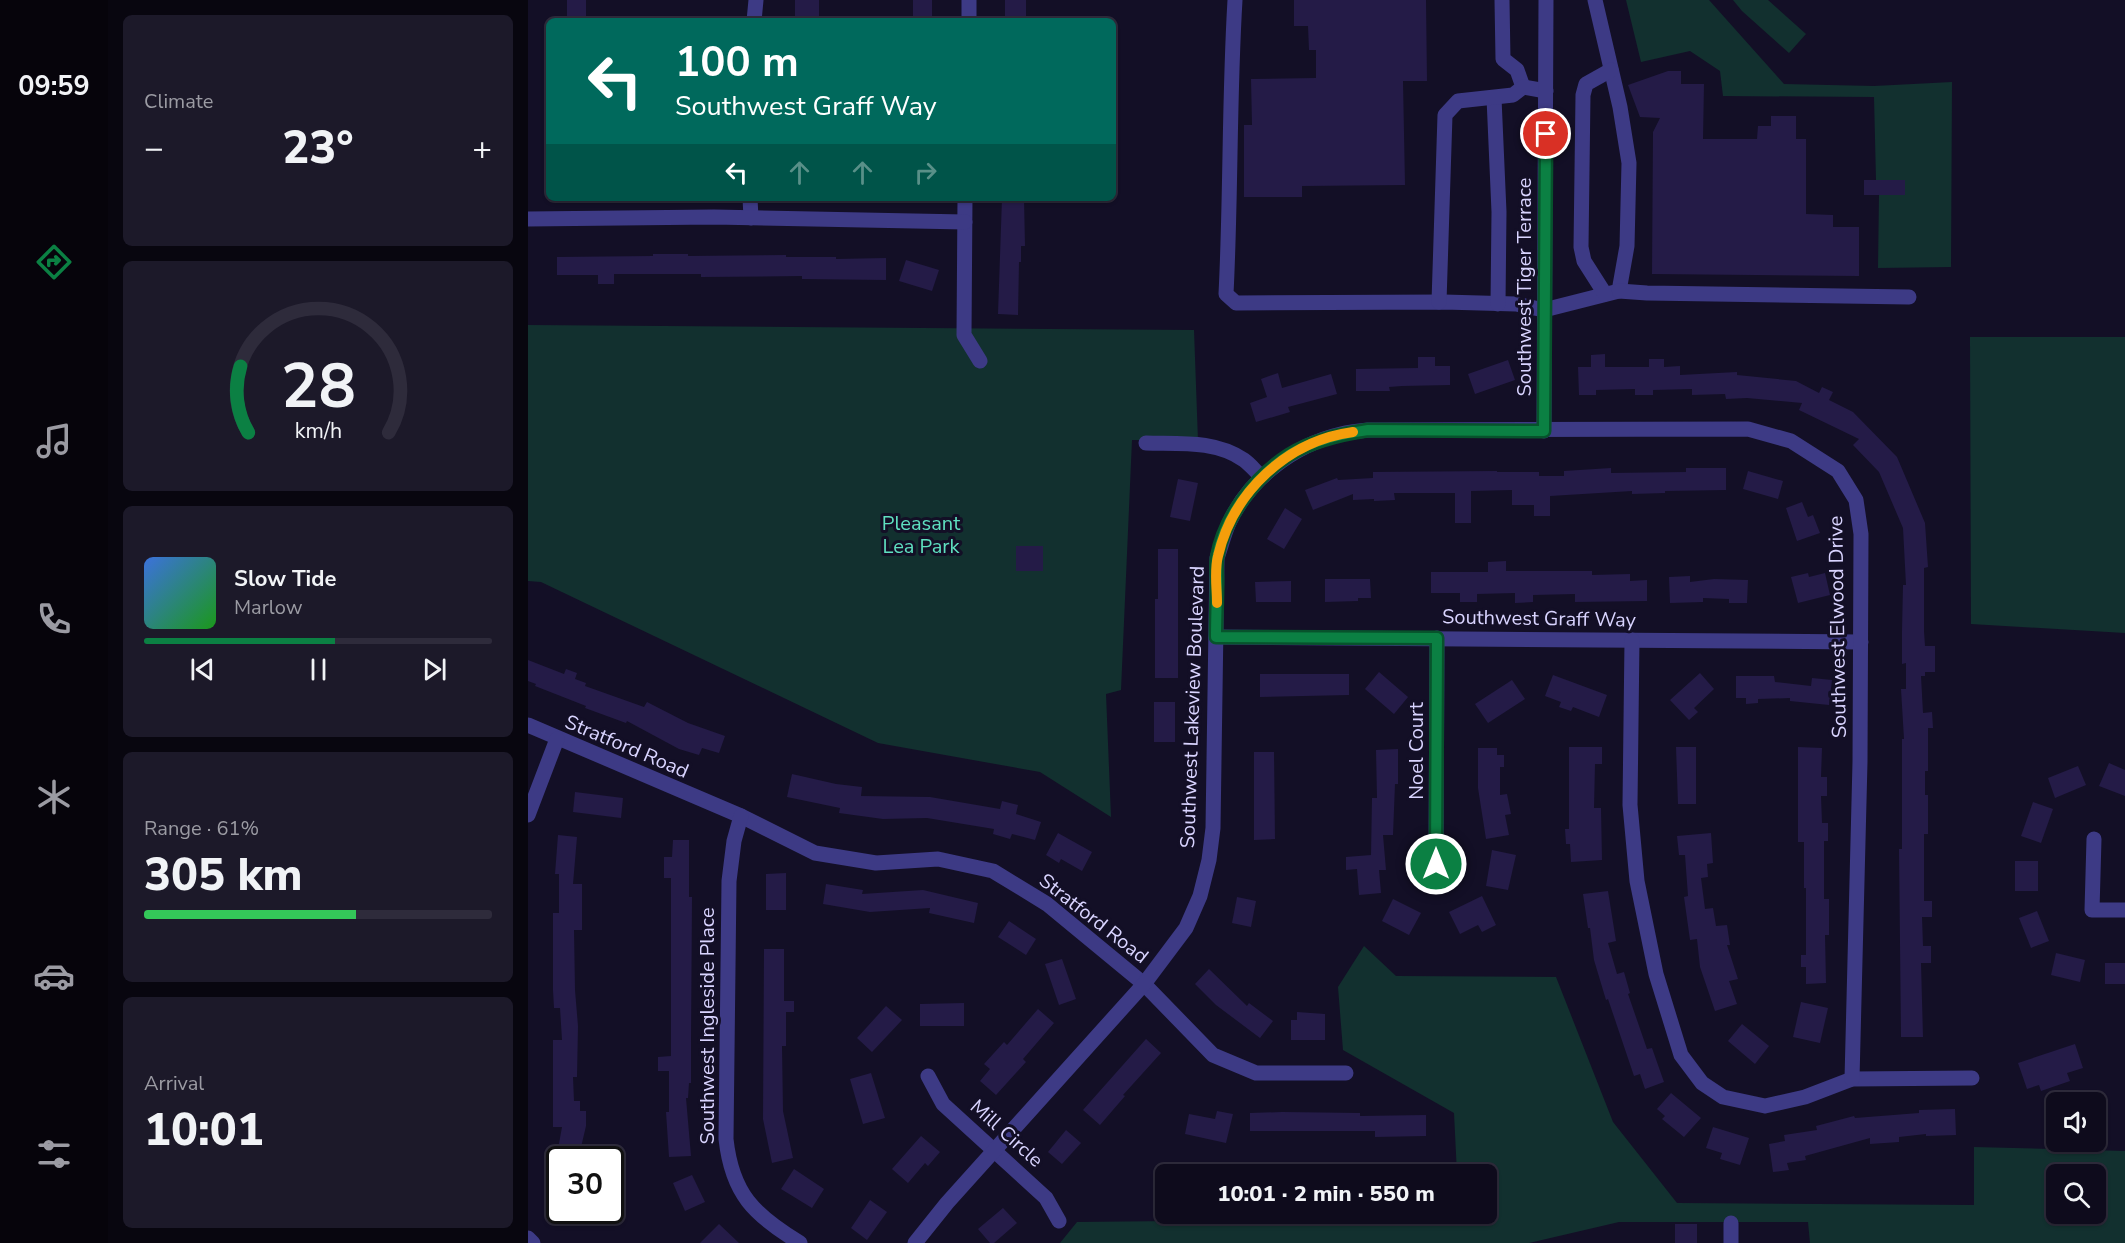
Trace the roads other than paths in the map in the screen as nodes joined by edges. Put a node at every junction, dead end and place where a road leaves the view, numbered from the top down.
1 (756, 0) edge
2 (969, 0) edge
3 (1235, 0) edge
4 (1502, 0) edge
5 (1546, 0) edge
6 (1595, 0) edge
7 (754, 18) edge
8 (969, 18) edge
9 (1611, 70) junction
10 (1523, 87) junction
11 (1546, 91) junction
12 (1494, 98) junction
13 (750, 201) edge
14 (965, 201) edge
15 (751, 218) junction
16 (528, 219) edge
17 (965, 222) junction
18 (1612, 293) junction
19 (1909, 297) dead end
20 (1439, 302) junction
21 (1498, 304) junction
22 (1544, 310) junction
23 (980, 361) dead end
24 (1544, 431) junction
25 (1146, 443) dead end
26 (1262, 477) junction
27 (1216, 637) junction
28 (1437, 638) junction
29 (1632, 640) junction
30 (1861, 642) junction
31 (528, 726) edge
32 (556, 739) junction
33 (528, 815) edge
34 (741, 816) junction
35 (2094, 839) dead end
36 (1436, 864) dead end
37 (2125, 910) edge
38 (1144, 984) junction
39 (1346, 1073) dead end
40 (928, 1076) dead end
41 (1972, 1078) dead end
42 (1852, 1079) junction
43 (994, 1150) junction
44 (1059, 1221) dead end
45 (1731, 1223) dead end
46 (528, 1238) edge
47 (533, 1243) edge
48 (800, 1243) edge
49 (915, 1243) edge
50 (1731, 1243) edge

1 - 7 street
2 - 8 street
3 - 20 street
4 - 10 street
5 - 11 street, Southwest Tiger Terrace
6 - 9 street
9 - 18 street
9 - 18 street
10 - 11 street
10 - 12 street
11 - 22 street, Southwest Tiger Terrace
12 - 20 street
12 - 21 street
13 - 15 street
14 - 17 street
15 - 16 street
15 - 17 street
17 - 23 street
18 - 19 street
18 - 22 street
20 - 21 street
21 - 22 street
22 - 24 street, Southwest Tiger Terrace
24 - 26 street, Southwest Elwood Drive
24 - 30 street, Southwest Elwood Drive
25 - 26 street
26 - 27 street, Southwest Lakeview Boulevard
27 - 28 street, Southwest Graff Way
27 - 38 street, Southwest Lakeview Boulevard
28 - 29 street, Southwest Graff Way
28 - 36 street, Noel Court
29 - 30 street, Southwest Graff Way
29 - 42 street
30 - 42 street, Southwest Elwood Drive
31 - 32 street, Stratford Road
32 - 33 street
32 - 34 street, Stratford Road
34 - 38 street, Stratford Road
34 - 48 street, Southwest Ingleside Place
35 - 37 street
38 - 39 street, Stratford Road
38 - 43 street, Southwest Lakeview Boulevard
40 - 43 street, Mill Circle
41 - 42 street
43 - 44 street, Mill Circle
43 - 49 street, Southwest Lakeview Boulevard
45 - 50 street
46 - 47 street

